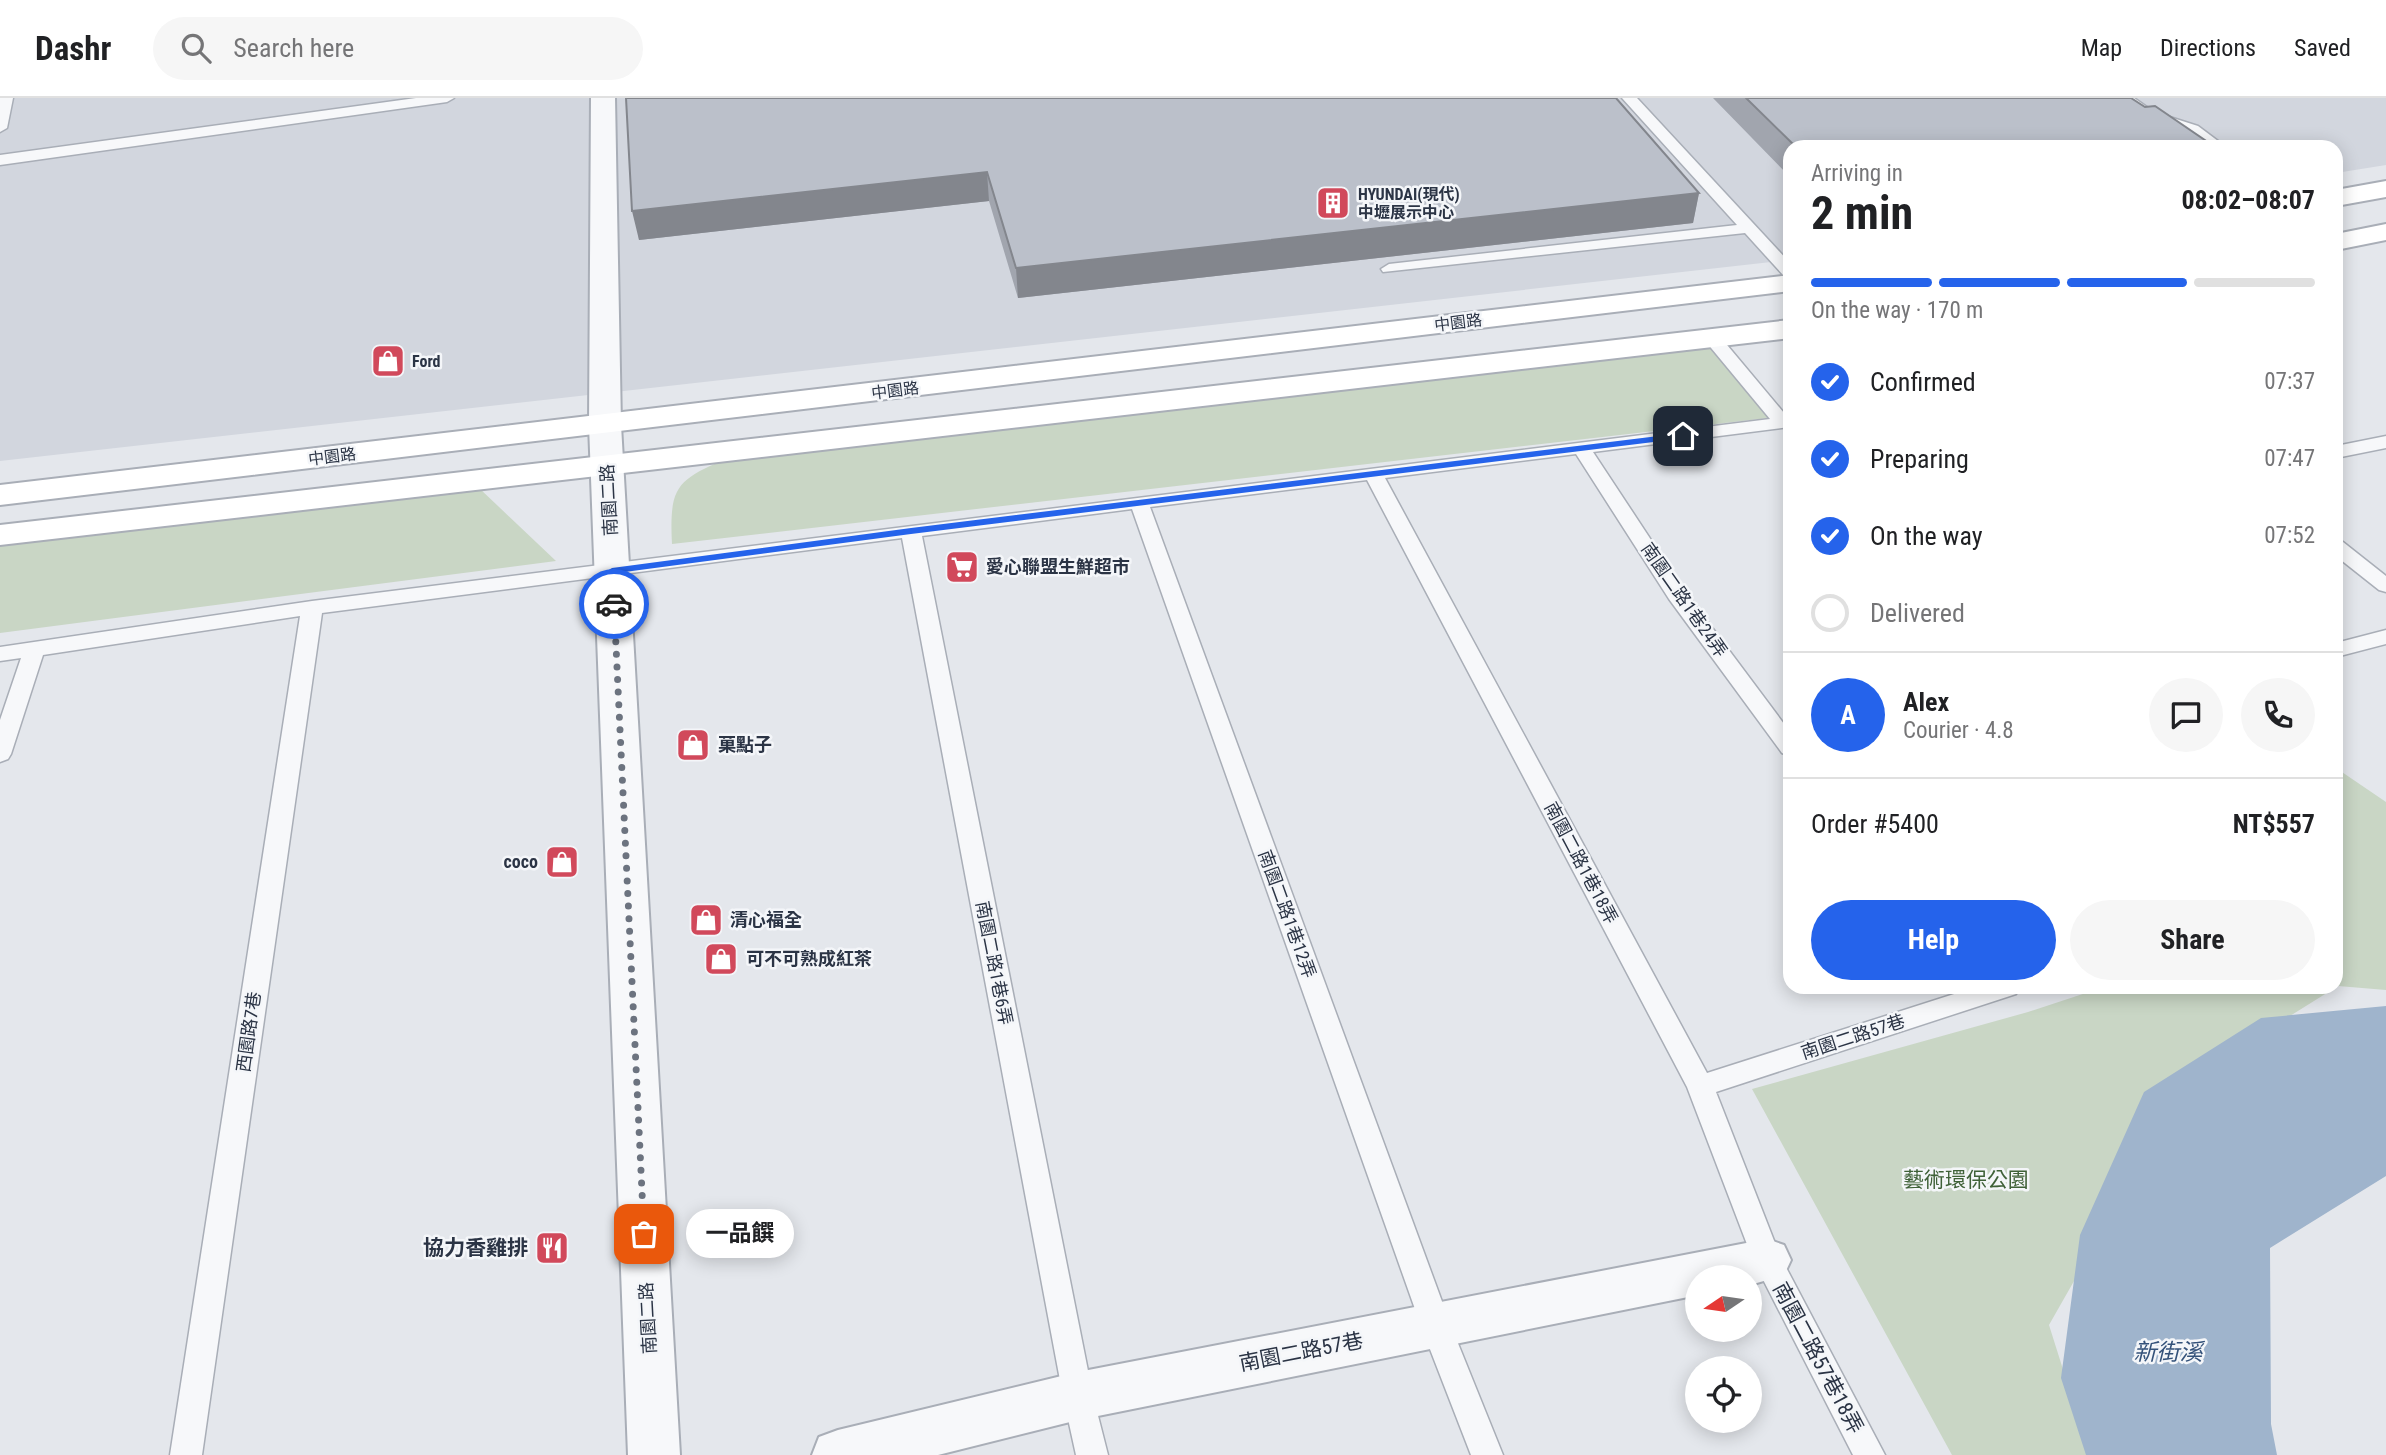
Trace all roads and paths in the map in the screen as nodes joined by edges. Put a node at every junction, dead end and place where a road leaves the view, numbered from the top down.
1 (6, 98) edge
2 (447, 98) edge
3 (603, 98) edge
4 (1629, 98) edge
5 (2125, 98) edge
6 (0, 128) edge
7 (2209, 140) edge
8 (0, 160) edge
9 (2386, 189) edge
10 (2343, 197) edge
11 (1749, 228) junction
12 (2386, 232) edge
13 (2343, 241) edge
14 (1783, 265) edge
15 (1390, 269) dead end
16 (1783, 283) edge
17 (1783, 330) edge
18 (1711, 337) junction
19 (1783, 422) edge
20 (1783, 427) edge
21 (2386, 442) edge
22 (606, 444) junction
23 (1582, 449) junction
24 (2343, 451) edge
25 (1374, 475) junction
26 (0, 495) edge
27 (1139, 503) junction
28 (911, 531) junction
29 (0, 535) edge
30 (2343, 552) edge
31 (612, 571) junction
32 (2386, 586) edge
33 (312, 608) junction
34 (2386, 637) edge
35 (2343, 648) edge
36 (34, 649) junction
37 (0, 653) edge
38 (1783, 739) edge
39 (0, 754) edge
40 (1965, 994) edge
41 (1700, 1086) junction
42 (1767, 1261) junction
43 (1436, 1326) junction
44 (1078, 1396) junction
45 (187, 1455) edge
46 (654, 1455) edge
47 (838, 1455) edge
48 (1092, 1455) edge
49 (1487, 1455) edge
50 (1869, 1455) edge

1 - 6 lane
2 - 8 lane
3 - 22 street, 南園二路
4 - 11 lane
5 - 7 lane
9 - 10 main road
11 - 14 lane
11 - 15 lane
12 - 13 main road
16 - 22 main road, 中園路
17 - 18 main road, 中園路
18 - 19 lane
18 - 22 main road, 中園路
20 - 23 lane
21 - 24 lane
22 - 26 main road, 中園路
22 - 29 main road, 中園路
22 - 31 street, 南園二路
23 - 25 lane
23 - 38 lane, 南園二路1巷24弄
25 - 27 lane
25 - 41 lane, 南園二路1巷18弄
27 - 28 lane
27 - 43 lane, 南園二路1巷12弄
28 - 31 lane
28 - 44 lane, 南園二路1巷6弄
30 - 32 lane
31 - 33 lane
31 - 46 street, 南園二路
33 - 36 lane
33 - 45 lane, 西園路7巷
34 - 35 lane
36 - 37 lane
36 - 39 lane
40 - 41 lane, 南園二路57巷
41 - 42 lane, 南園二路1巷18弄
42 - 43 street, 南園二路57巷
42 - 50 lane, 南園二路57巷18弄
43 - 44 street, 南園二路57巷
43 - 49 lane, 南園二路1巷12弄
44 - 47 street, 南園二路57巷
44 - 48 lane, 南園二路1巷6弄

